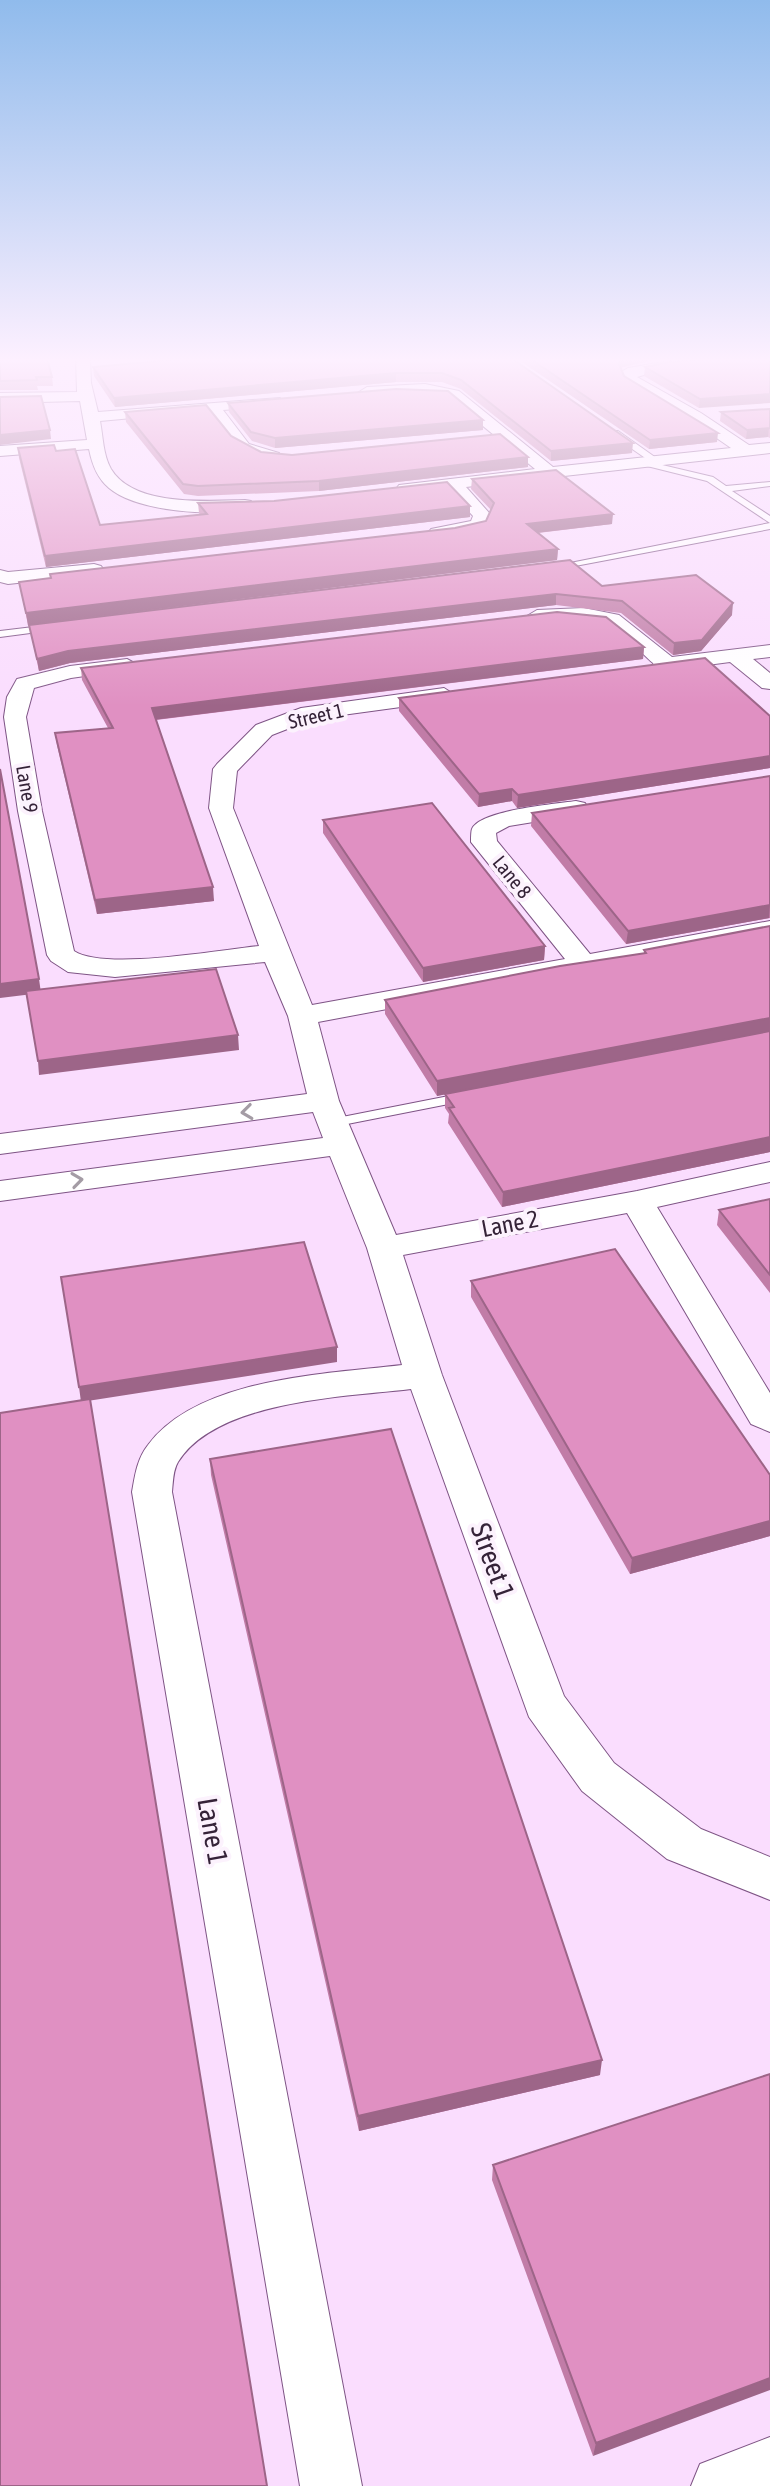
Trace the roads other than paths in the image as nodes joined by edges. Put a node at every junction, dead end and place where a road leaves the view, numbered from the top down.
1 (106, 474) edge
2 (541, 474) edge
3 (693, 474) edge
4 (453, 484) junction
5 (770, 484) edge
6 (724, 489) junction
7 (380, 492) edge
8 (262, 503) edge
9 (770, 523) edge
10 (424, 534) edge
11 (539, 568) edge
12 (106, 569) edge
13 (0, 576) edge
14 (509, 620) edge
15 (61, 627) edge
16 (0, 634) edge
17 (770, 651) edge
18 (735, 656) junction
19 (149, 663) edge
20 (667, 664) junction
21 (635, 669) edge
22 (770, 683) edge
23 (463, 692) edge
24 (597, 805) edge
25 (770, 929) edge
26 (275, 953) junction
27 (582, 962) junction
28 (302, 1016) junction
29 (473, 1095) edge
30 (332, 1123) junction
31 (0, 1144) edge
32 (770, 1172) edge
33 (0, 1191) edge
34 (637, 1201) junction
35 (384, 1248) junction
36 (424, 1375) junction
37 (770, 1419) edge
38 (770, 1879) edge
39 (770, 2468) edge
40 (331, 2486) edge
41 (722, 2486) edge

1 - 8 street
2 - 4 street
3 - 6 lane
4 - 7 street
4 - 10 street
5 - 6 lane
6 - 9 lane
9 - 11 lane
12 - 13 street
14 - 20 street
15 - 16 lane
17 - 18 street
18 - 20 street
18 - 22 street
19 - 26 street, Lane 9
20 - 21 street
23 - 26 street, Street 1
24 - 27 street, Lane 8
25 - 27 street
26 - 28 street, Street 1
27 - 28 street
28 - 30 street, Street 1
29 - 30 lane
30 -> 31 street
33 -> 30 street
30 - 35 street, Street 1
32 - 34 street, Lane 2
34 - 35 street, Lane 2
34 - 37 street
35 - 36 street, Street 1
36 - 38 street, Street 1
36 - 40 street, Lane 1
39 - 41 street

